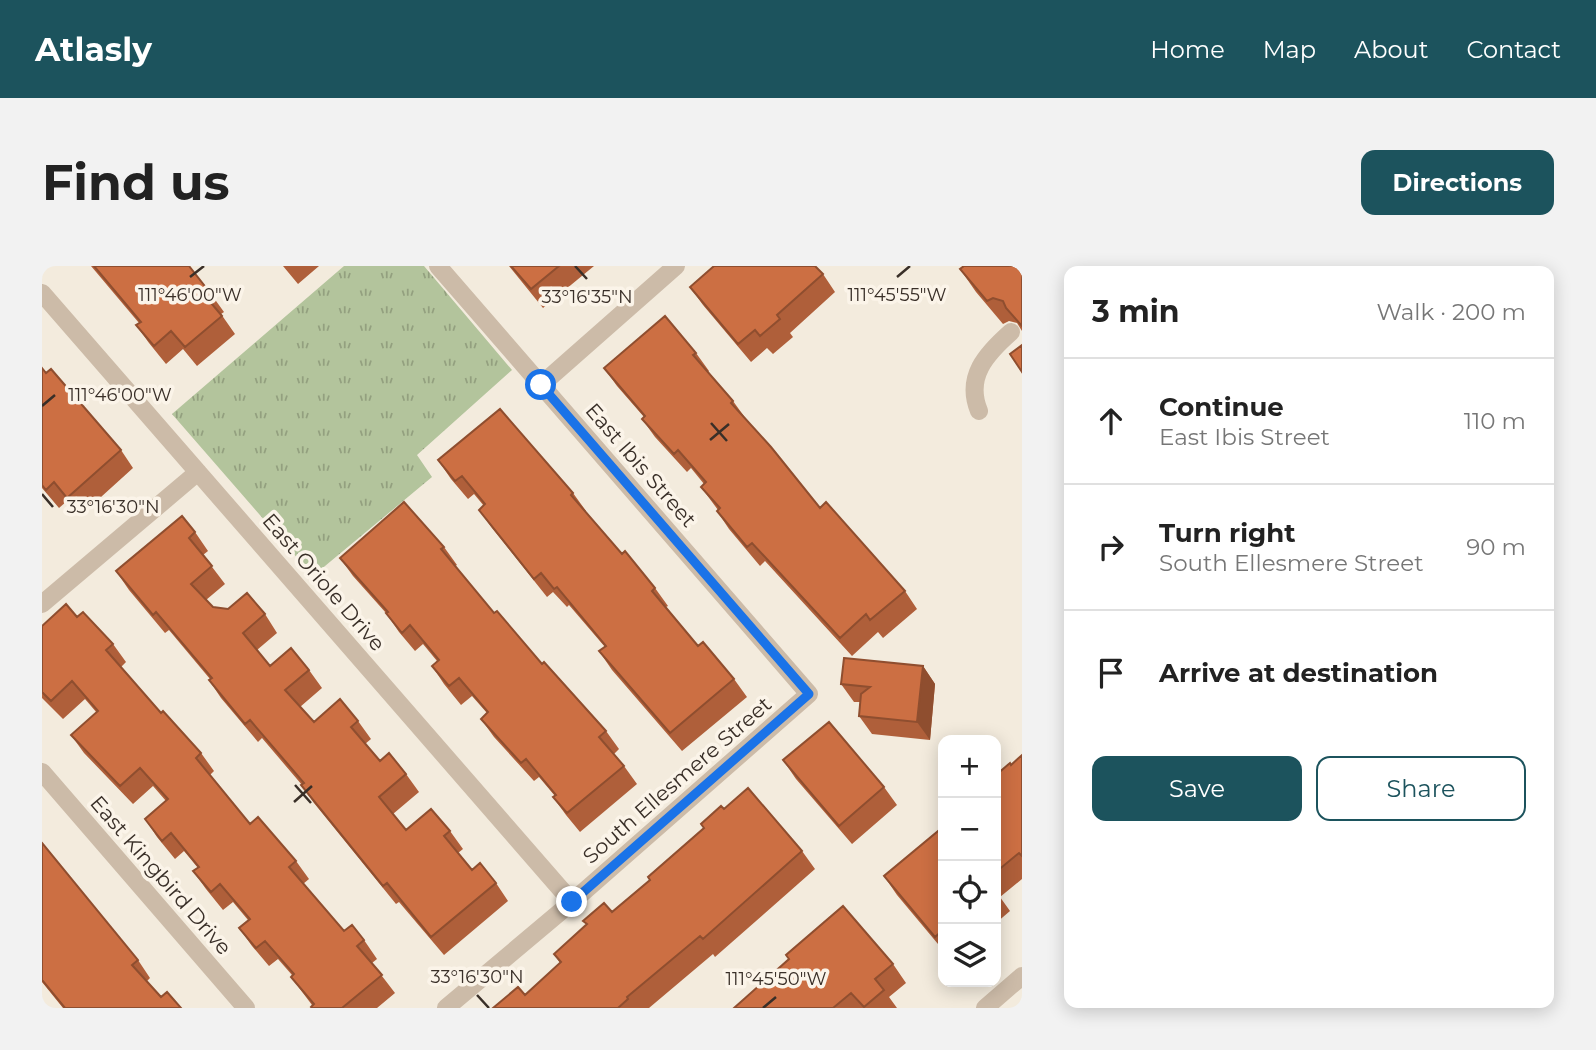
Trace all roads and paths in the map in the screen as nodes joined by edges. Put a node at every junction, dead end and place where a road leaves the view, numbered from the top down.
1 (438, 266) edge
2 (676, 266) edge
3 (42, 293) edge
4 (1011, 332) edge
5 (541, 385) junction
6 (979, 411) dead end
7 (198, 472) junction
8 (42, 604) edge
9 (809, 694) joint
10 (42, 772) edge
11 (572, 902) junction
12 (1022, 976) edge
13 (246, 1008) edge
14 (446, 1008) edge
15 (985, 1008) edge

1 - 5 street, East Ibis Street
2 - 5 street
3 - 7 street, East Oriole Drive
4 - 6 street
5 - 9 street, East Ibis Street
7 - 8 street
7 - 11 street, East Oriole Drive
9 - 11 street, South Ellesmere Street
10 - 13 street, East Kingbird Drive
11 - 14 street, South Ellesmere Street
12 - 15 street

